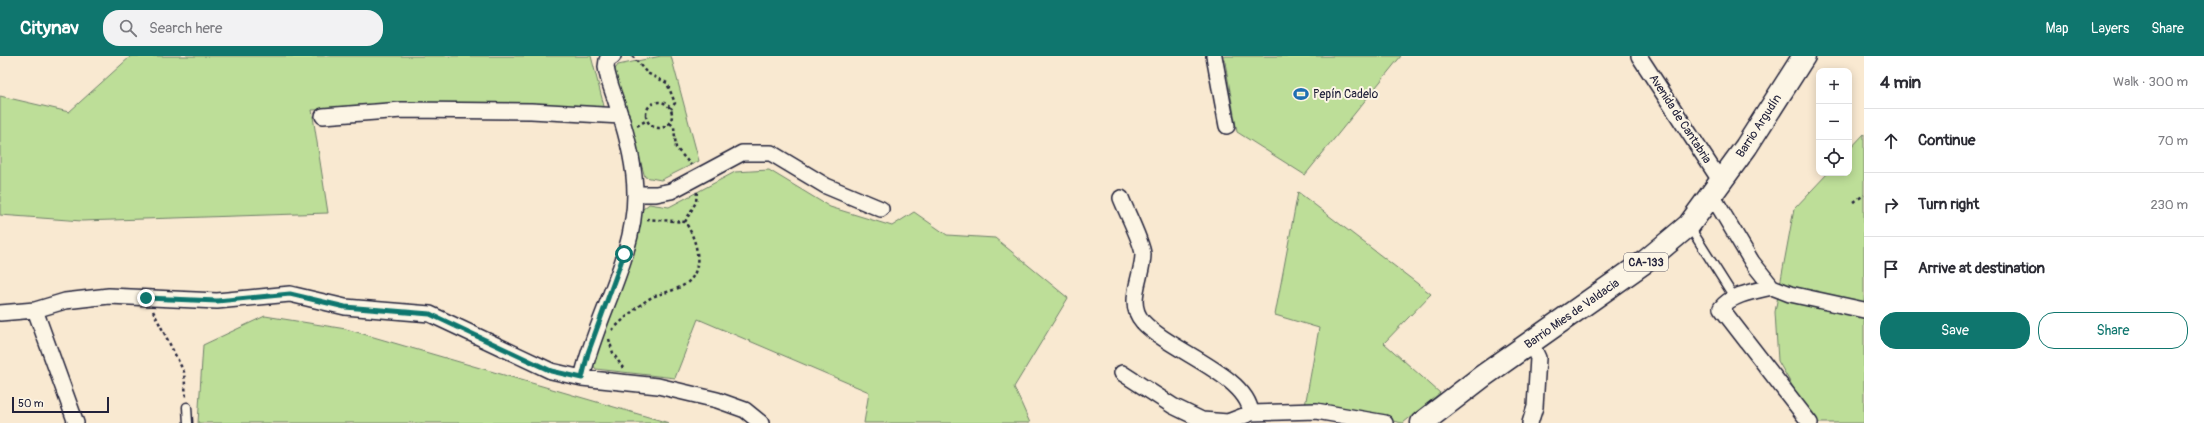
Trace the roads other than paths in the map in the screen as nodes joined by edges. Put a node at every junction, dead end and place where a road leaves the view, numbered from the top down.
1 (613, 56) edge
2 (1214, 56) edge
3 (1639, 56) edge
4 (1804, 56) edge
5 (323, 116) dead end
6 (621, 116) junction
7 (1227, 126) dead end
8 (1716, 188) junction
9 (635, 194) junction
10 (1121, 198) dead end
11 (881, 210) dead end
12 (1689, 225) junction
13 (1772, 287) junction
14 (1734, 298) junction
15 (35, 310) junction
16 (1864, 310) edge
17 (0, 313) edge
18 (1531, 343) junction
19 (1122, 373) dead end
20 (582, 378) junction
21 (187, 407) road end
22 (1251, 413) junction
23 (76, 423) edge
24 (188, 423) edge
25 (761, 423) edge
26 (1385, 423) edge
27 (1422, 423) edge
28 (1530, 423) edge
29 (1810, 423) edge

1 - 6 street
2 - 7 street
3 - 8 street, Avenida de Cantabria
4 - 8 main road, Barrio Argudín / CA-133
5 - 6 street
6 - 9 street
8 - 12 main road, Barrio Mies de Valdacia / CA-133
8 - 13 street, Avenida de Cantabria
9 - 11 street
9 - 20 street
10 - 22 street
12 - 14 lane
12 - 18 main road, Barrio Mies de Valdacia / CA-133
13 - 14 street
13 - 16 street
14 - 29 street
15 - 17 street
15 - 20 street
15 - 23 street
18 - 27 main road, Barrio Mies de Valdacia / CA-133
18 - 28 street
19 - 22 street
20 - 25 street
21 - 24 lane
22 - 26 street

